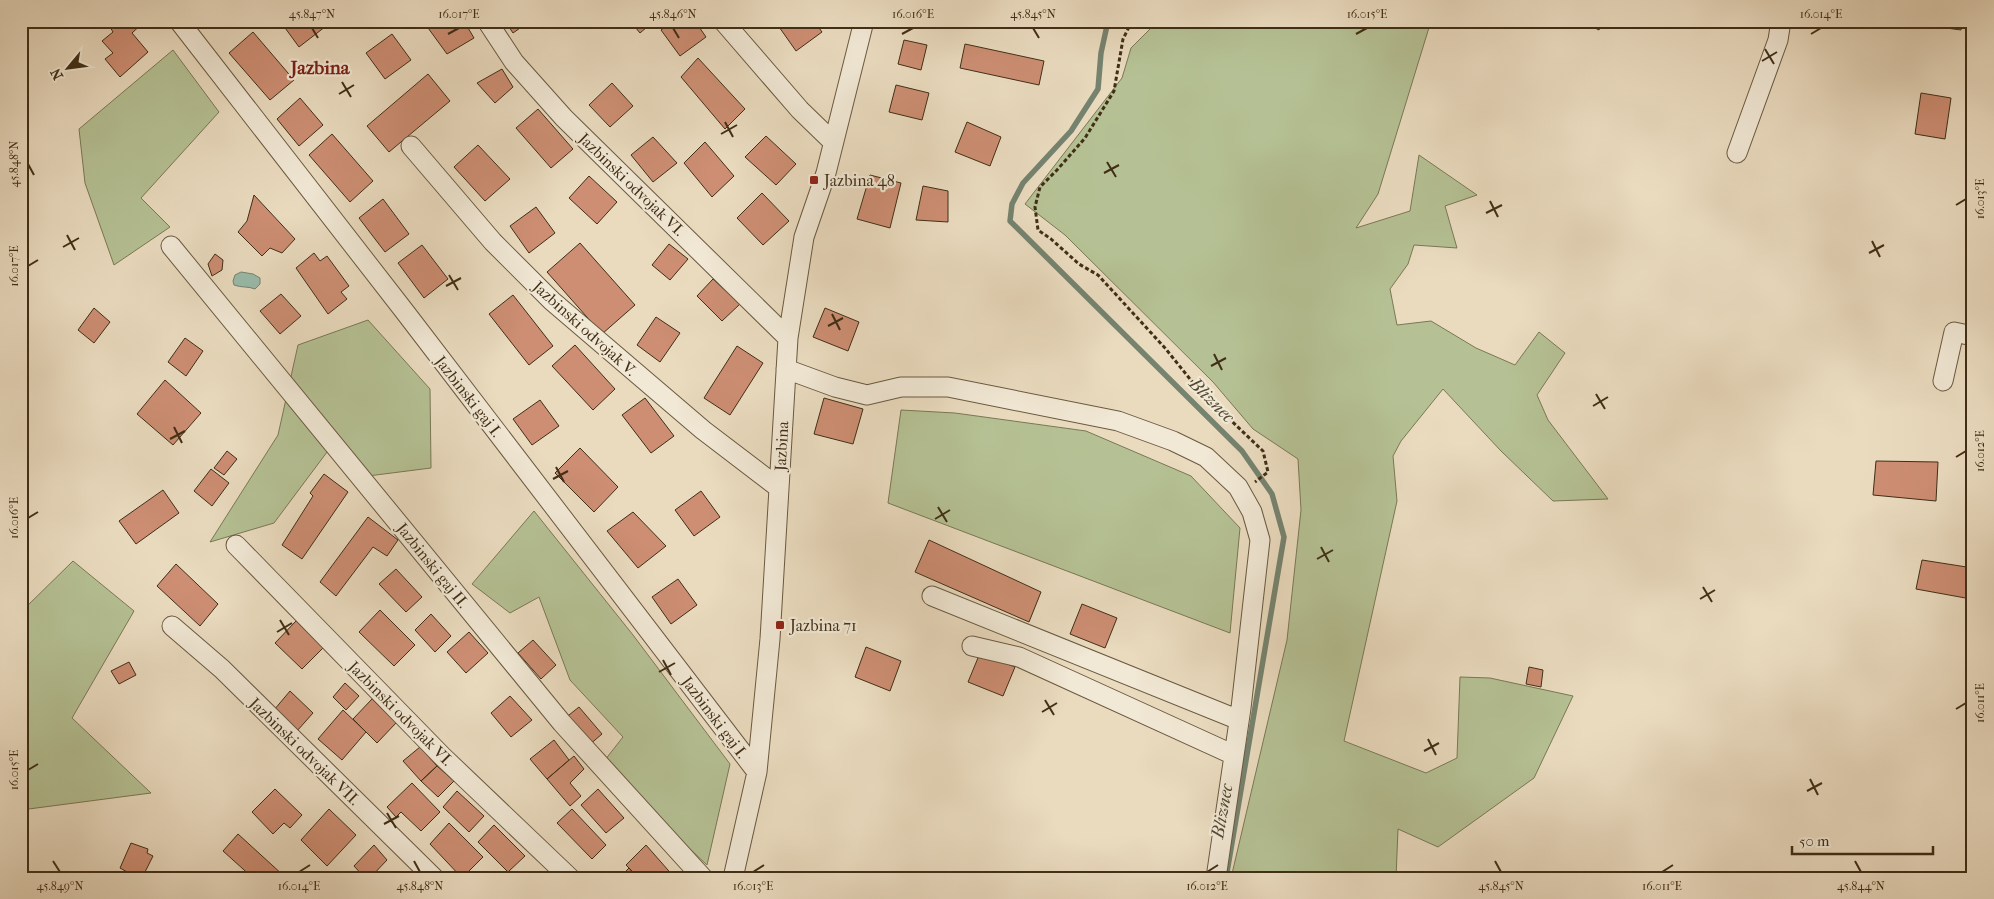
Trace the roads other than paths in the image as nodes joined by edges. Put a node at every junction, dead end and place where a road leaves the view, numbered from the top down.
1 (179, 21) edge
2 (487, 21) edge
3 (723, 21) edge
4 (1782, 21) edge
5 (860, 24) edge
6 (833, 142) junction
7 (411, 146) dead end
8 (1736, 153) dead end
9 (171, 246) dead end
10 (1973, 336) edge
11 (788, 338) junction
12 (786, 369) junction
13 (1943, 381) dead end
14 (779, 488) junction
15 (236, 545) dead end
16 (932, 596) dead end
17 (172, 626) dead end
18 (972, 646) dead end
19 (1239, 720) junction
20 (1234, 755) junction
21 (757, 772) junction
22 (434, 878) edge
23 (570, 878) edge
24 (703, 878) edge
25 (733, 878) edge
26 (1216, 878) edge

1 - 21 street, Jazbinski gaj I.
2 - 11 street, Jazbinski odvojak VI.
3 - 6 street
4 - 8 street
5 - 6 street, Jazbina
6 - 11 street, Jazbina
7 - 14 street, Jazbinski odvojak V.
9 - 24 street, Jazbinski gaj II.
10 - 13 street
11 - 12 street, Jazbina
12 - 14 street, Jazbina
12 - 19 street
14 - 21 street, Jazbina
15 - 23 street, Jazbinski odvojak VI.
16 - 19 street
17 - 22 street, Jazbinski odvojak VII.
18 - 20 street
19 - 20 street
20 - 26 street
21 - 25 street, Jazbina

